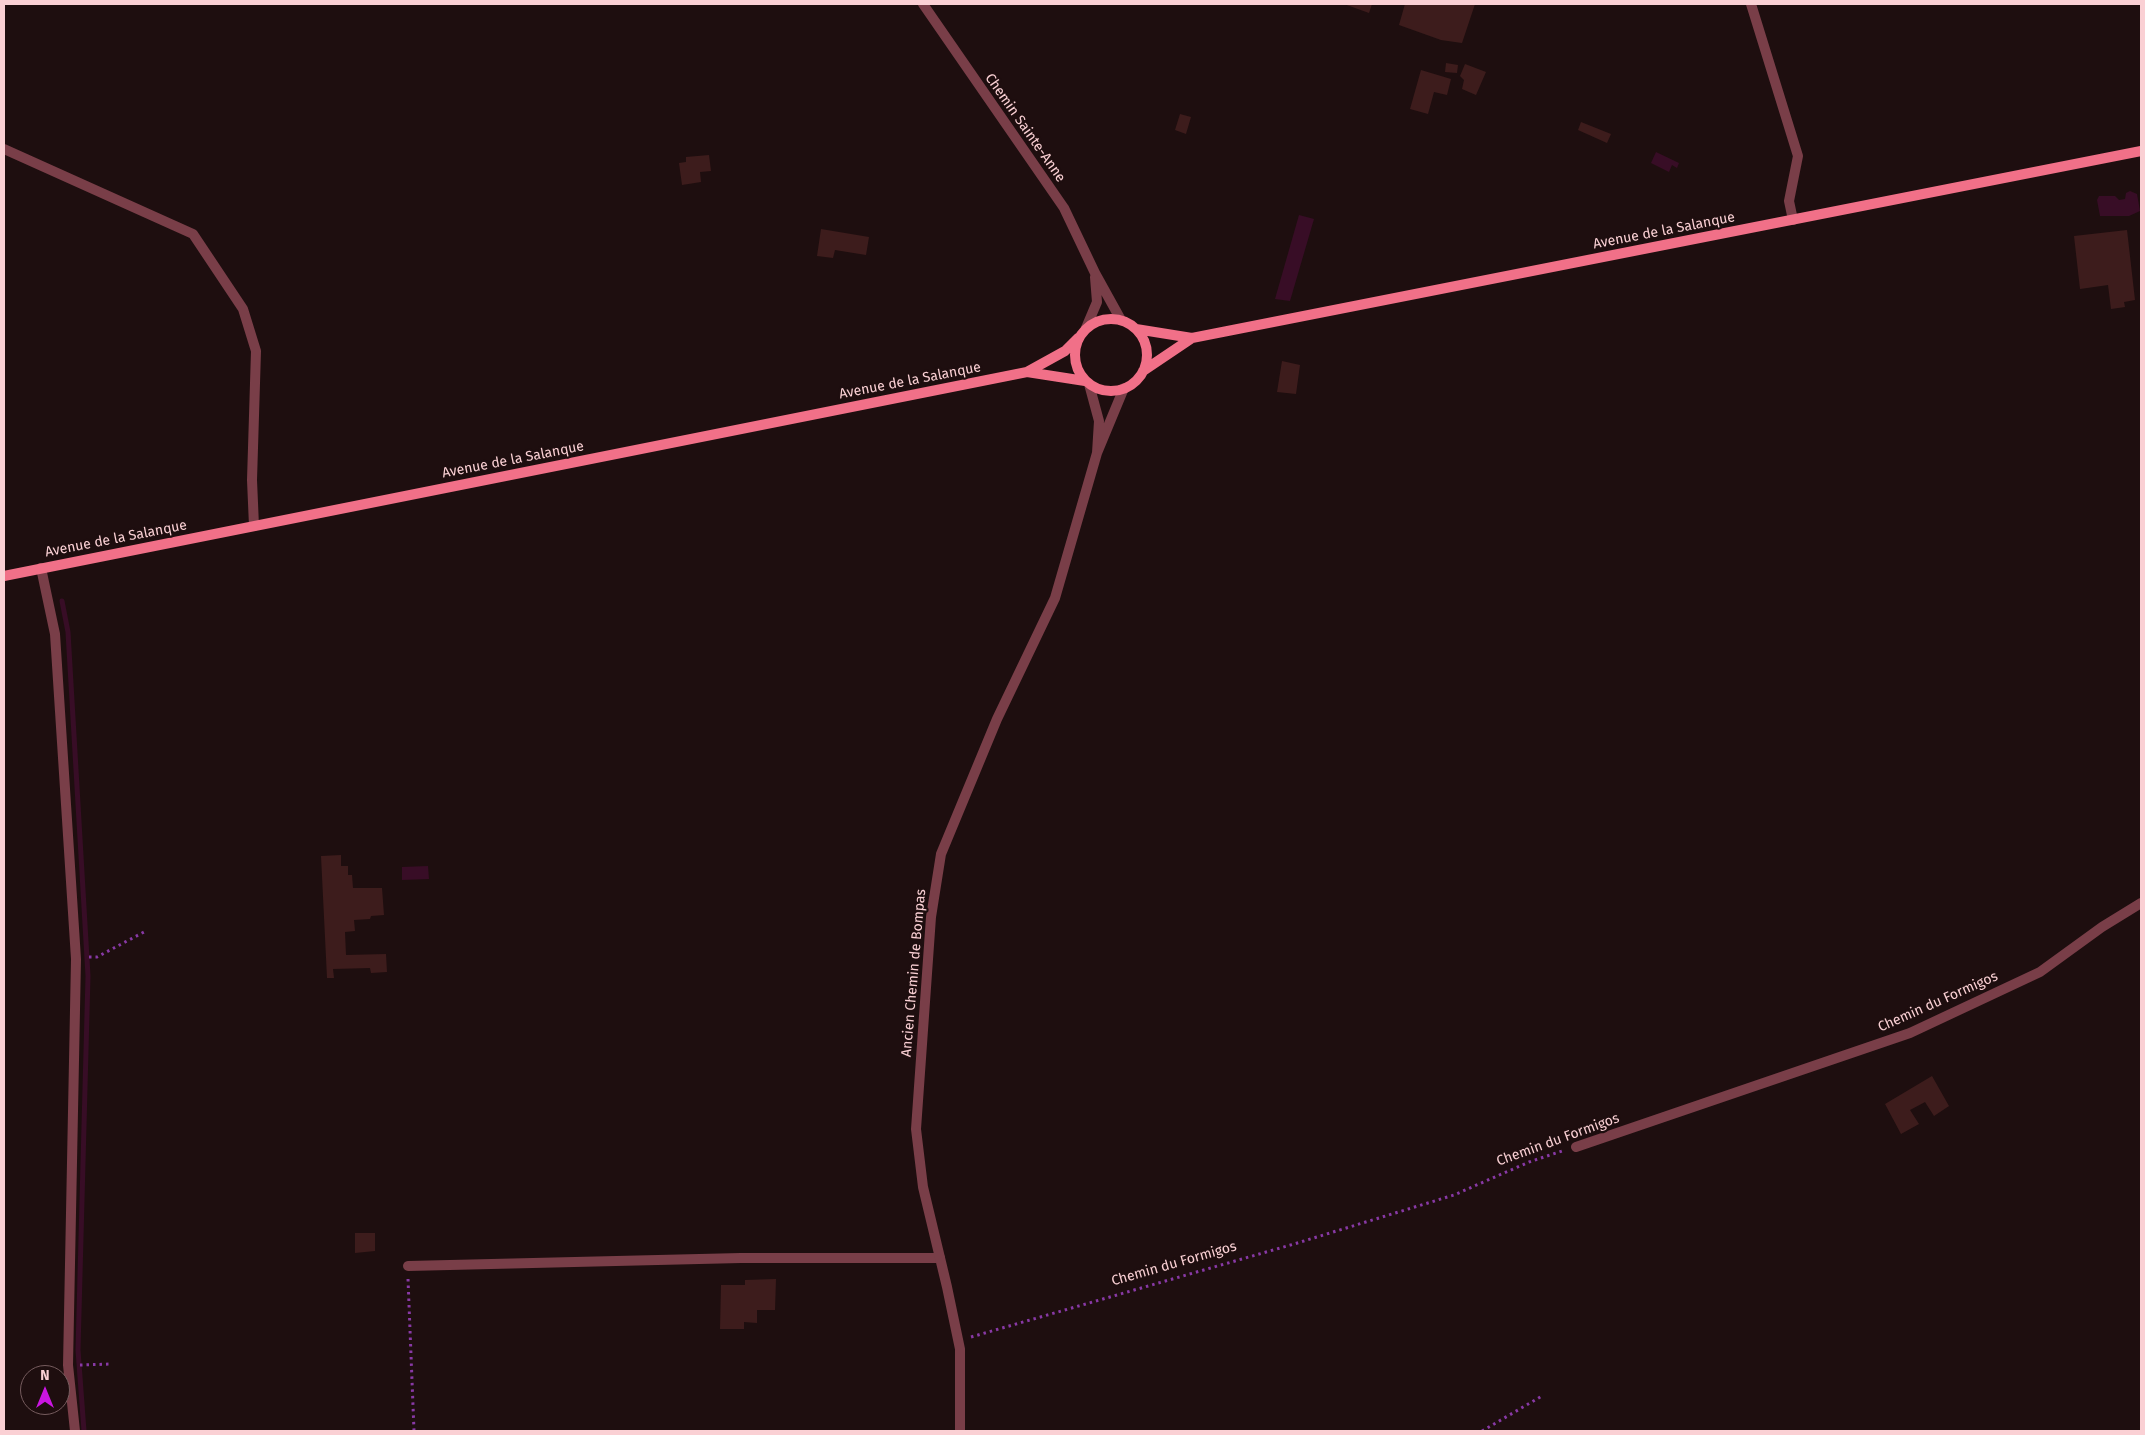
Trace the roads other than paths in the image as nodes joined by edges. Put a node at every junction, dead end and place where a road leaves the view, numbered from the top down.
1 (924, 4) edge
2 (1751, 4) edge
3 (4, 149) edge
4 (2141, 151) edge
5 (1793, 220) junction
6 (1095, 273) junction
7 (1121, 320) junction
8 (1086, 328) junction
9 (1136, 329) junction
10 (1078, 338) junction
11 (1192, 338) junction
12 (1143, 371) junction
13 (1027, 372) junction
14 (1087, 382) junction
15 (1124, 388) junction
16 (1098, 453) junction
17 (254, 526) junction
18 (41, 568) junction
19 (4, 576) edge
20 (2141, 903) edge
21 (1576, 1147) road end
22 (940, 1258) junction
23 (408, 1266) road end
24 (75, 1431) edge
25 (960, 1431) edge

1 - 6 street, Chemin Sainte-Anne
2 - 5 street
3 - 17 street
4 - 5 main road, Avenue de la Salanque
5 - 11 main road, Avenue de la Salanque
6 - 7 street, Chemin Sainte-Anne
6 - 8 street, Chemin Sainte-Anne
7 - 8 main road
7 - 9 main road
8 - 10 main road
9 - 11 main road
9 - 12 main road
10 - 13 main road, Avenue de la Salanque
10 - 14 main road
11 - 12 main road
12 - 15 main road
13 - 14 main road, Avenue de la Salanque
13 - 17 main road, Avenue de la Salanque
14 - 15 main road
14 - 16 street, Ancien Chemin de Bompas
15 - 16 street, Ancien Chemin de Bompas
16 - 22 street, Ancien Chemin de Bompas
17 - 18 main road, Avenue de la Salanque
18 - 19 main road, Avenue de la Salanque
18 - 24 street
20 - 21 street, Chemin du Formigos
22 - 23 street
22 - 25 street, Ancien Chemin de Bompas

